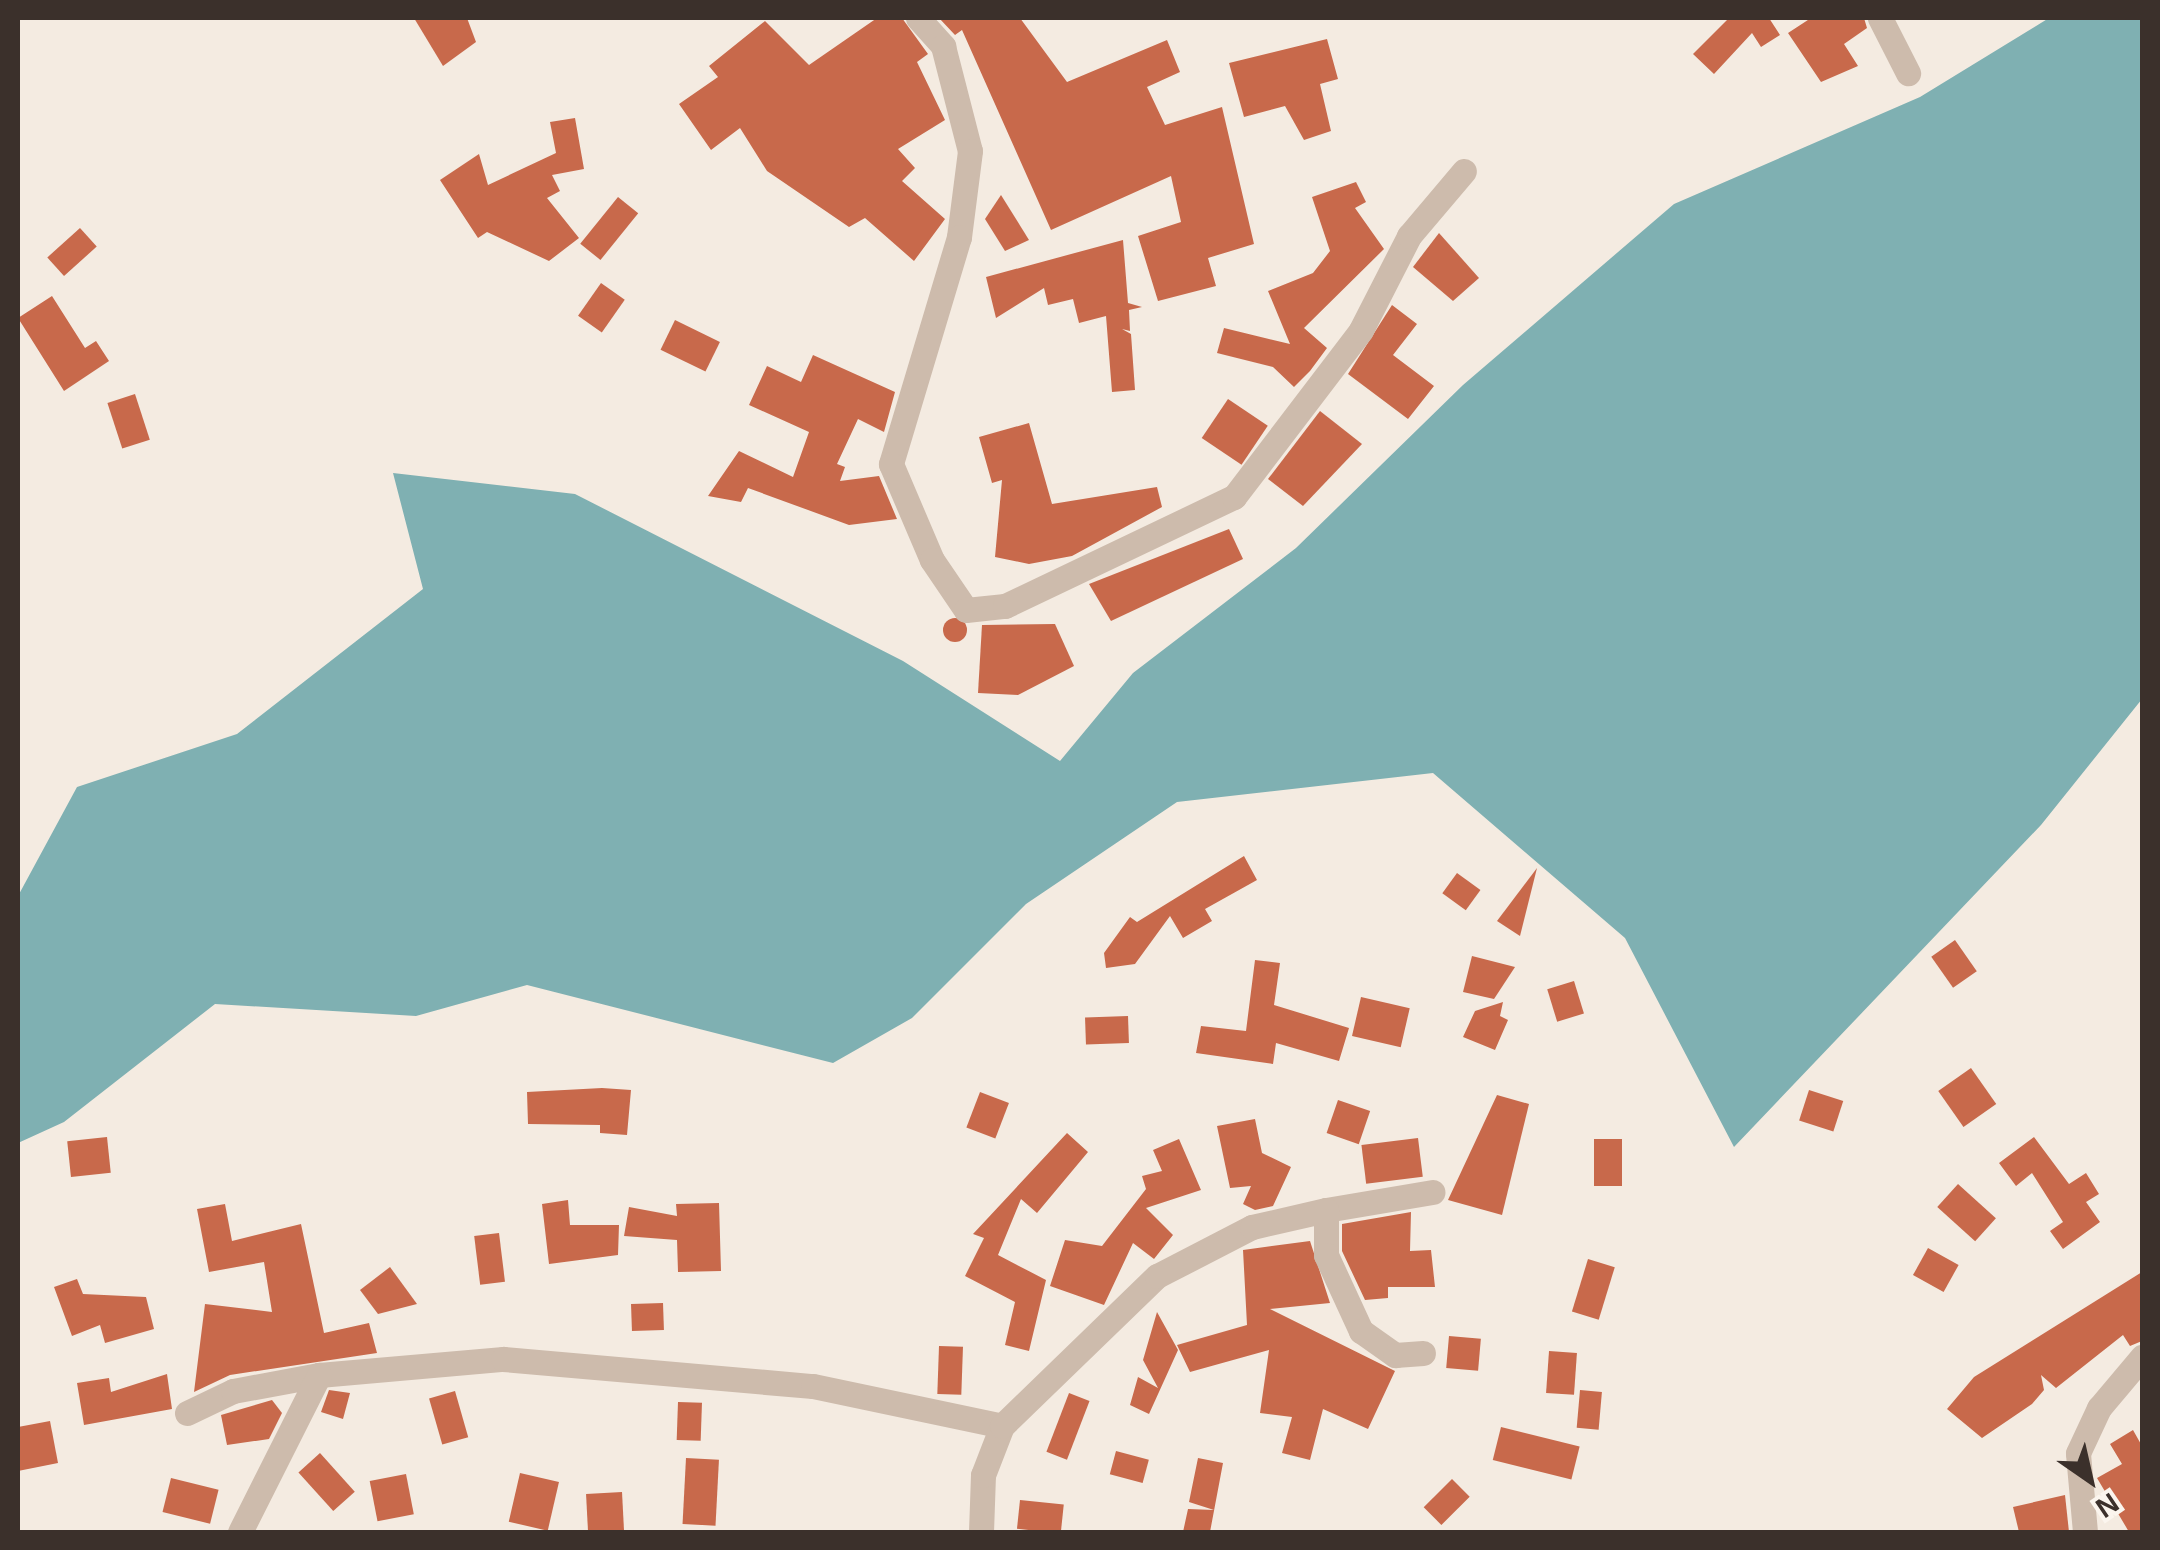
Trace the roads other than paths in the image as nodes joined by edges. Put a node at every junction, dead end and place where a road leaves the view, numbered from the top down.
1 (918, 18) edge
2 (1880, 18) edge
3 (1908, 73) dead end
4 (1464, 171) dead end
5 (1432, 1192) dead end
6 (1326, 1210) junction
7 (1422, 1353) dead end
8 (2142, 1357) edge
9 (319, 1375) junction
10 (187, 1413) dead end
11 (1002, 1426) junction
12 (240, 1532) edge
13 (981, 1532) edge
14 (2085, 1532) edge

1 - 4 street
2 - 3 street
5 - 6 street
6 - 7 street
6 - 11 street
8 - 14 street
9 - 10 street
9 - 11 street
9 - 12 street
11 - 13 street

